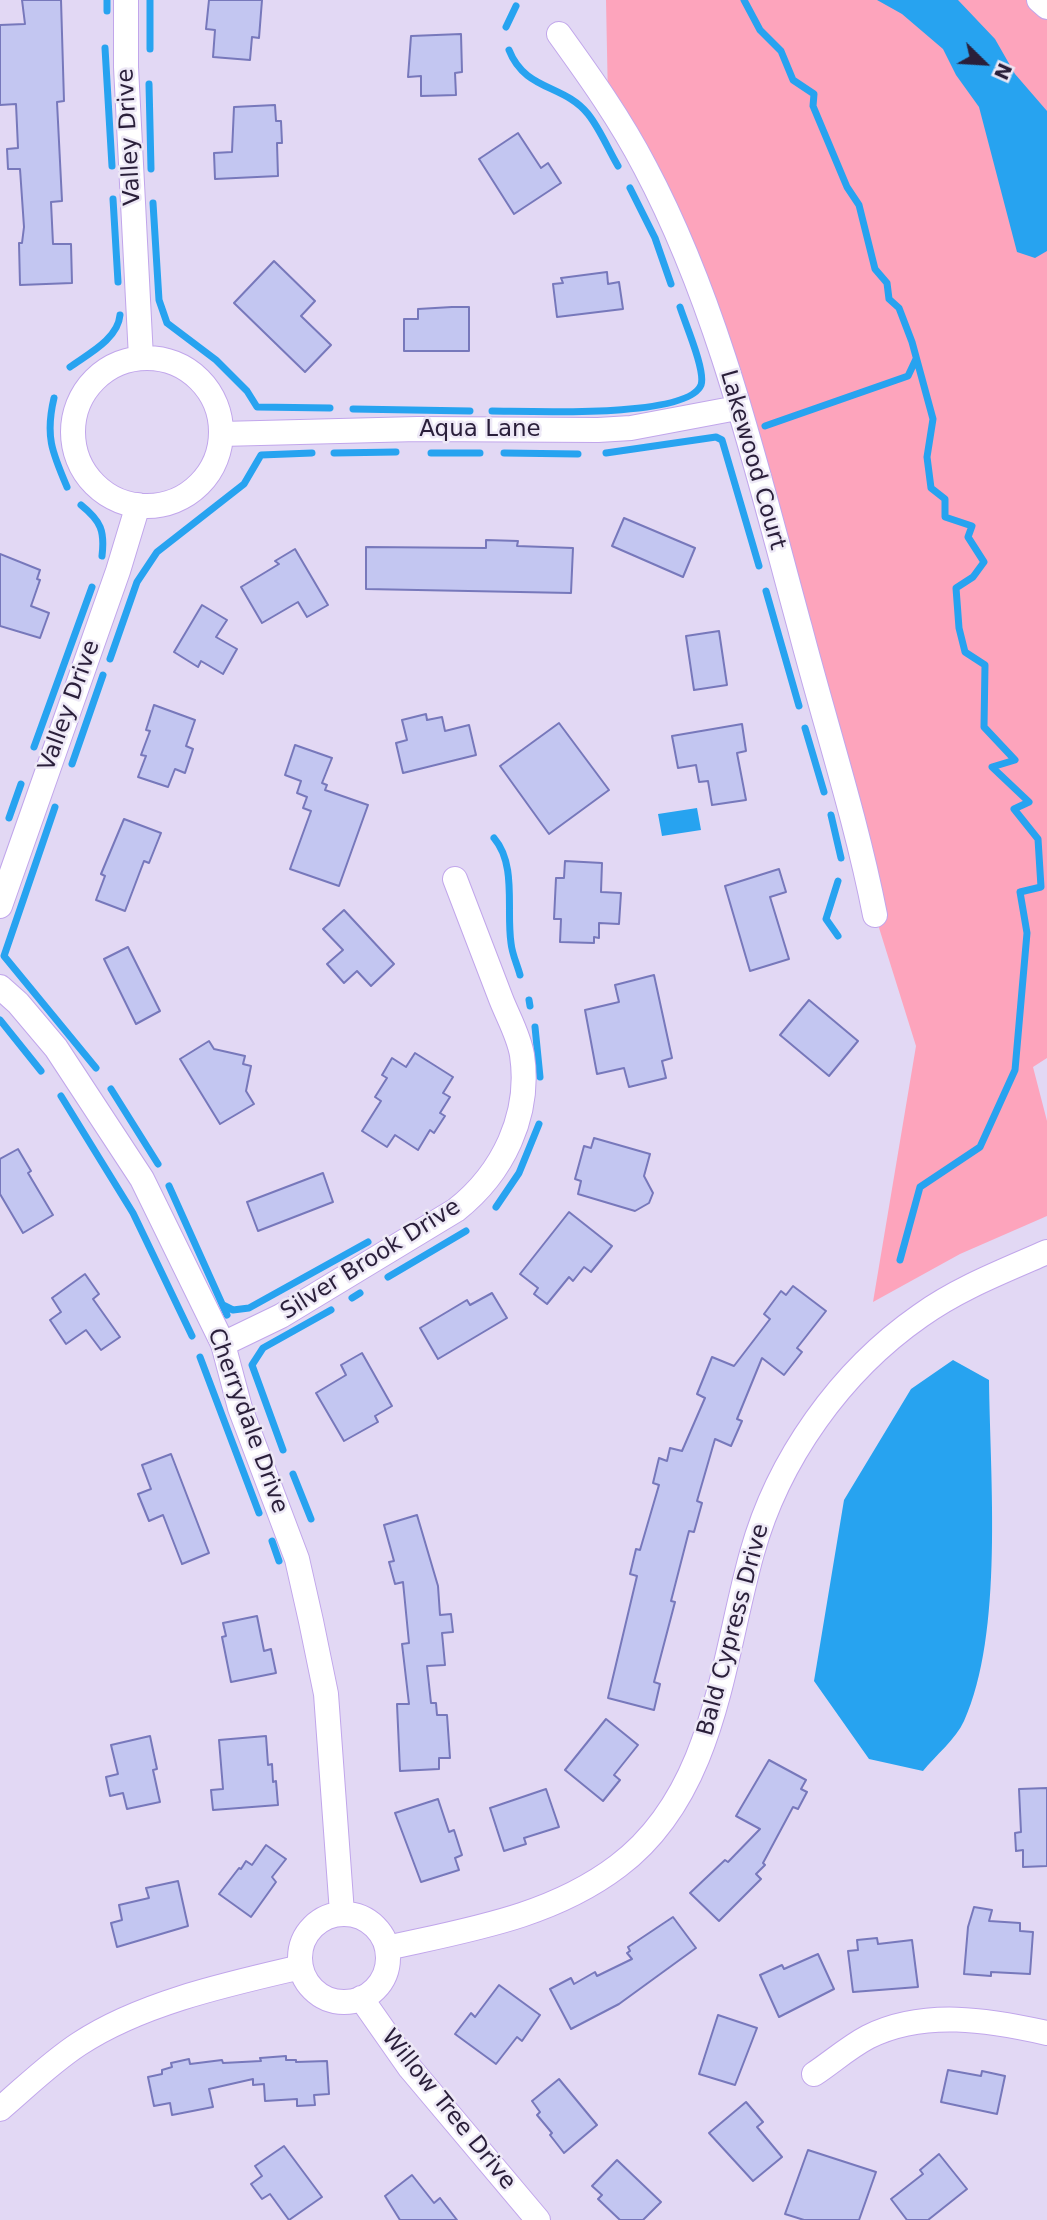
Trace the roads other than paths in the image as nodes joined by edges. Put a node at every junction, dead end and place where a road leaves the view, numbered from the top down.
1 (126, 0) edge
2 (1039, 0) edge
3 (1047, 7) edge
4 (559, 34) dead end
5 (141, 358) junction
6 (737, 408) junction
7 (221, 434) junction
8 (138, 505) junction
9 (455, 879) dead end
10 (0, 906) edge
11 (875, 915) dead end
12 (0, 987) edge
13 (1047, 1252) edge
14 (223, 1344) junction
15 (342, 1913) junction
16 (387, 1948) junction
17 (301, 1967) junction
18 (360, 1998) junction
19 (1047, 2033) edge
20 (814, 2074) dead end
21 (0, 2109) edge
22 (538, 2220) edge

1 - 5 street, Valley Drive
2 - 3 street
4 - 6 street, Lakewood Court
5 - 7 street
5 - 8 street
6 - 7 street, Aqua Lane
6 - 11 street, Lakewood Court
7 - 8 street
8 - 10 street, Valley Drive
9 - 14 street, Silver Brook Drive
12 - 14 street, Cherrydale Drive
13 - 16 street, Bald Cypress Drive
14 - 15 street, Cherrydale Drive
15 - 16 street
15 - 17 street
16 - 18 street
17 - 18 street
17 - 21 street
18 - 22 street, Willow Tree Drive
19 - 20 street

